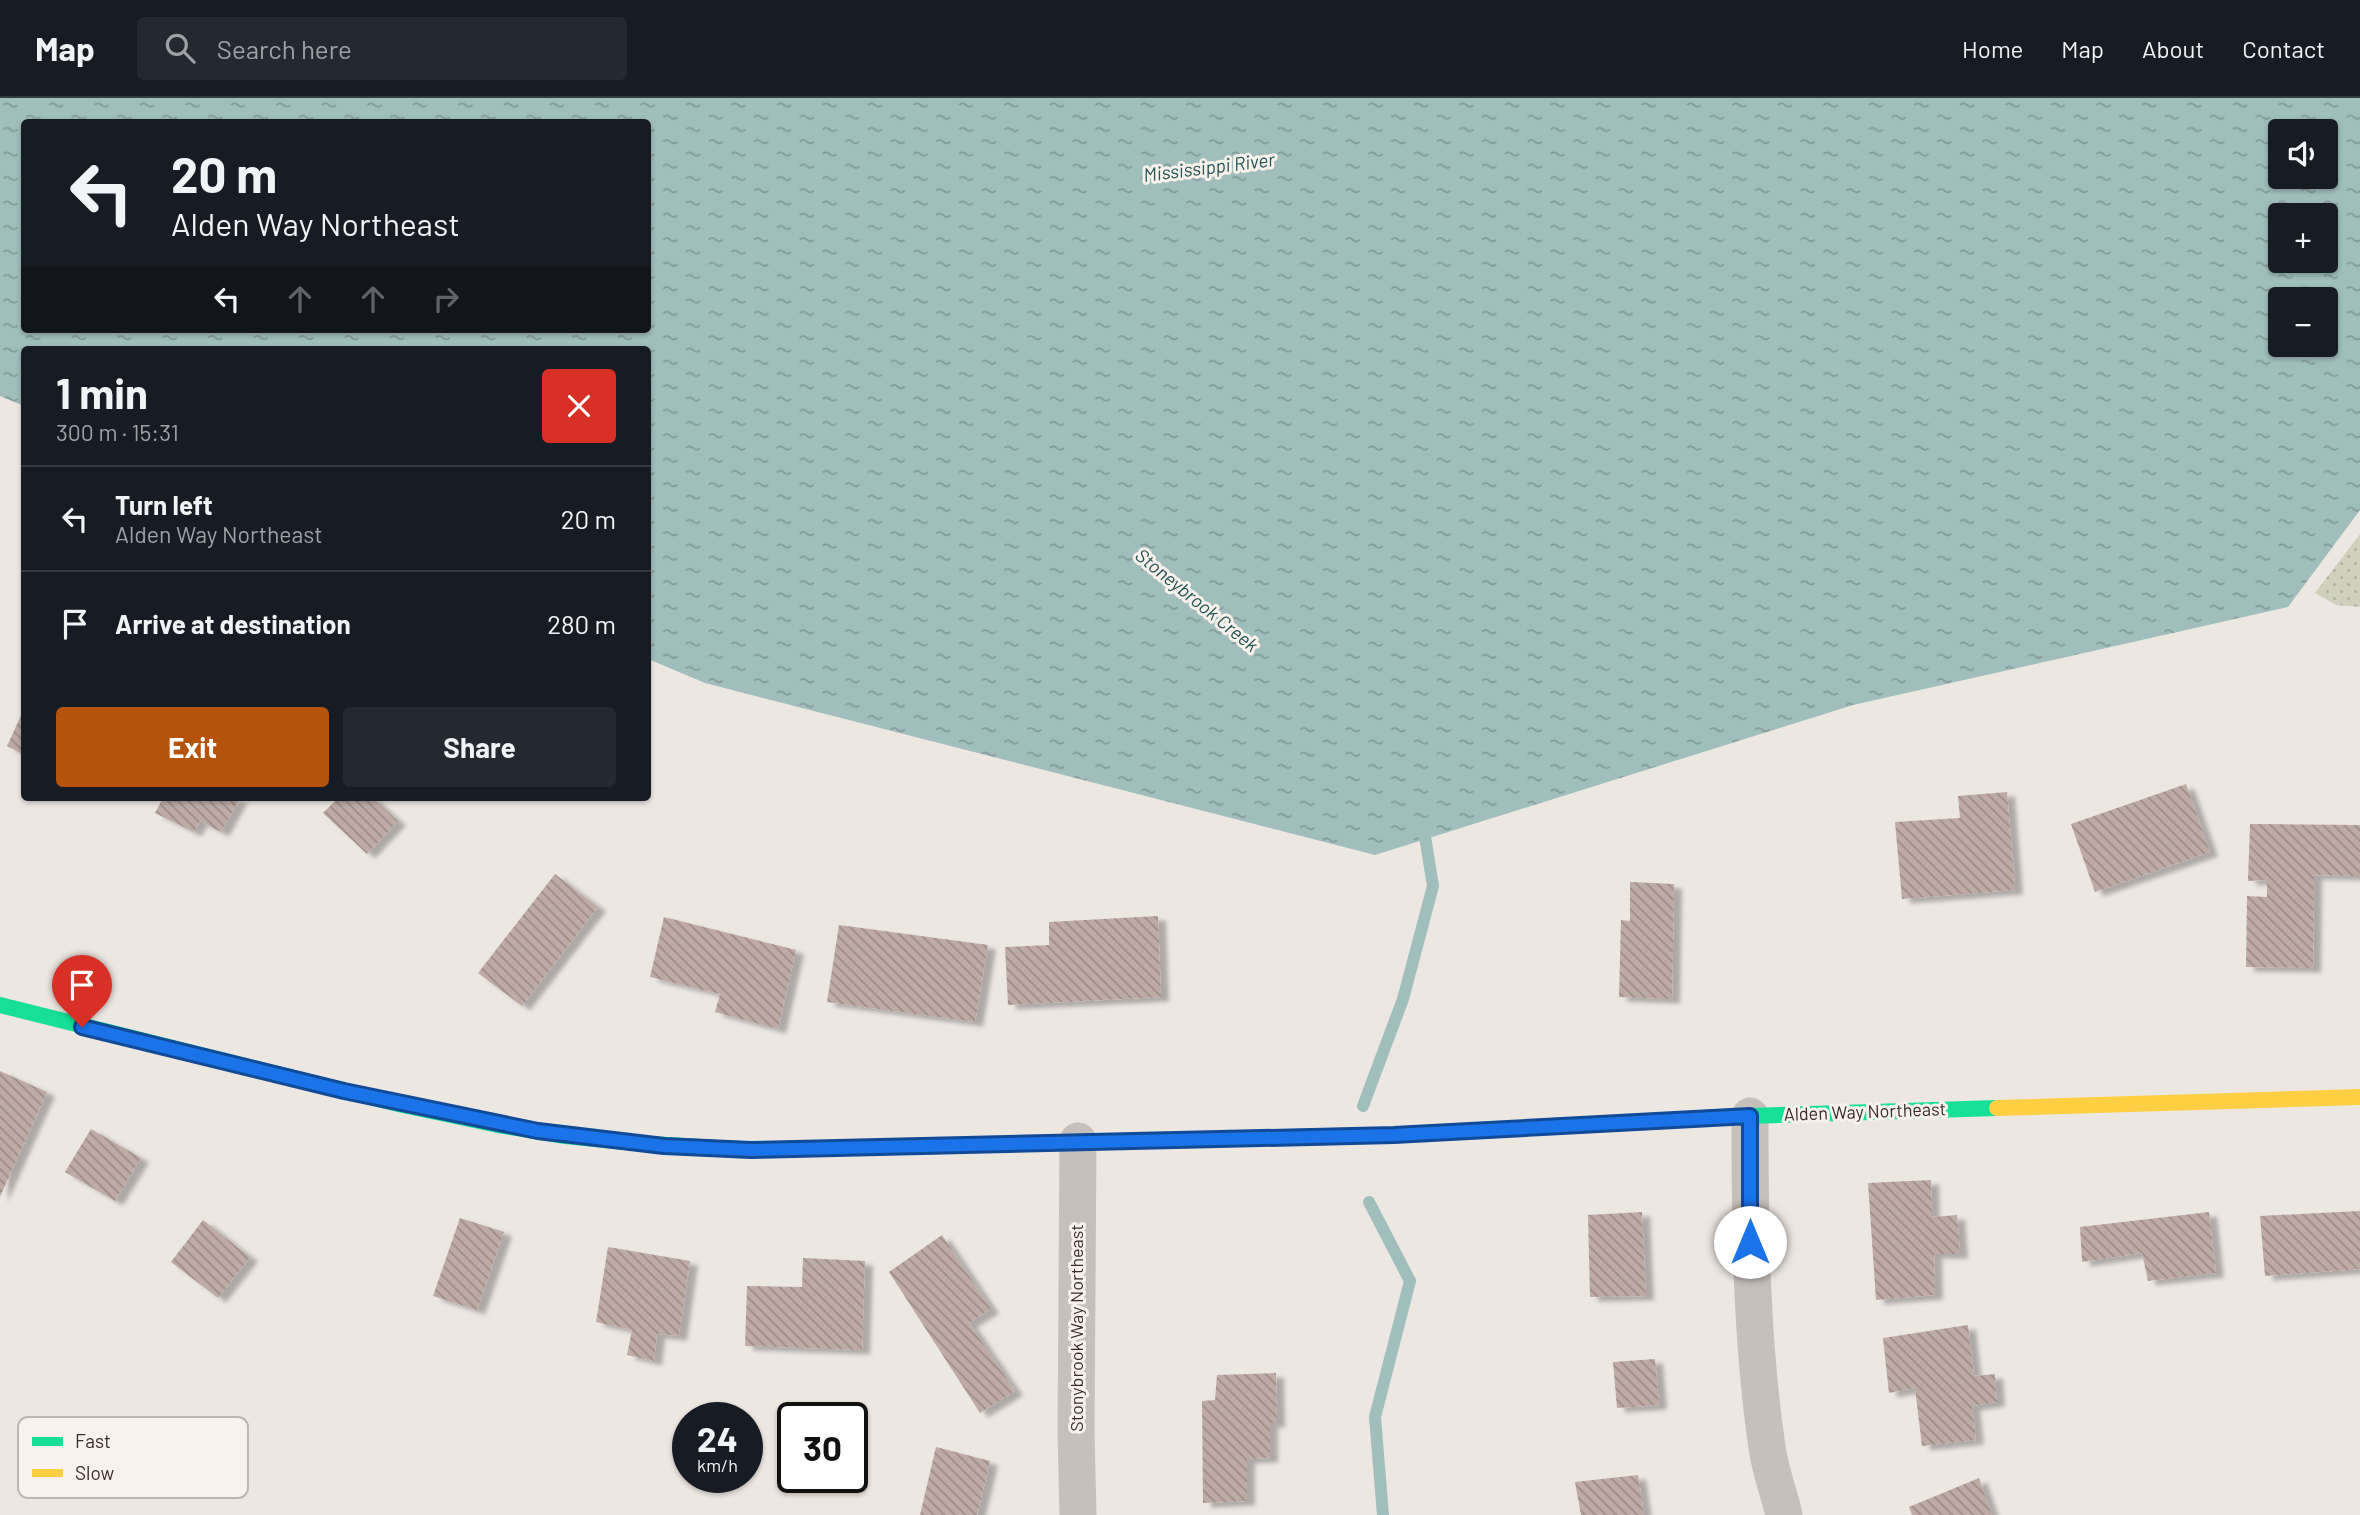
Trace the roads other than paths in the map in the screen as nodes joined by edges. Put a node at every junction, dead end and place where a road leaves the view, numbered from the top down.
1 (0, 1005) edge
2 (2360, 1097) edge
3 (1750, 1116) junction
4 (1078, 1141) junction
5 (1078, 1515) edge
6 (1784, 1515) edge

1 - 4 street, Alden Way Northeast
2 - 3 street, Alden Way Northeast
3 - 4 street, Alden Way Northeast
3 - 6 street
4 - 5 street, Stonybrook Way Northeast

